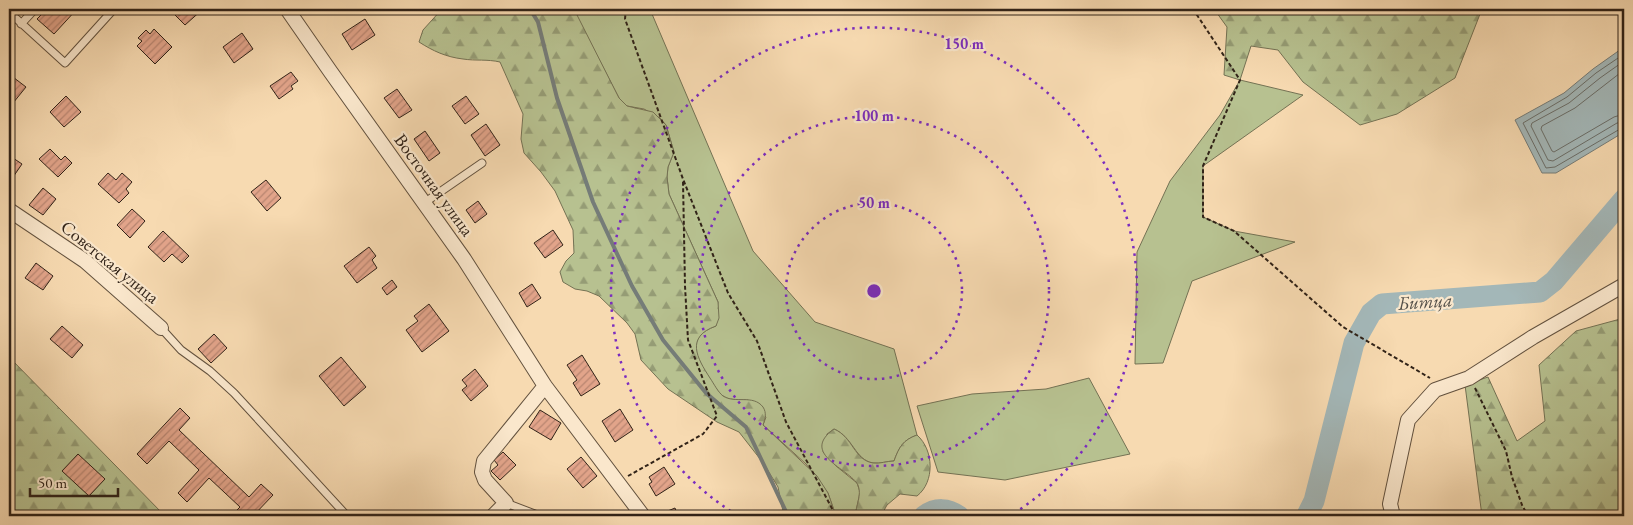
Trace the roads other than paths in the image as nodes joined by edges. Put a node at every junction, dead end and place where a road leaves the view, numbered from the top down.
1 (35, 9) edge
2 (288, 9) edge
3 (113, 10) dead end
4 (9, 12) edge
5 (21, 24) junction
6 (482, 163) dead end
7 (424, 203) junction
8 (9, 210) edge
9 (1624, 285) edge
10 (161, 328) joint
11 (545, 386) junction
12 (506, 503) junction
13 (347, 516) edge
14 (493, 516) edge
15 (540, 516) edge
16 (643, 516) edge
17 (1393, 516) edge

1 - 5 lane
2 - 7 street, Восточная улица
3 - 5 lane
4 - 5 lane
6 - 7 lane
7 - 11 street, Восточная улица
8 - 10 street, Советская улица
9 - 17 street
10 - 13 lane
11 - 12 street
11 - 16 street, Восточная улица
12 - 14 street
12 - 15 lane

